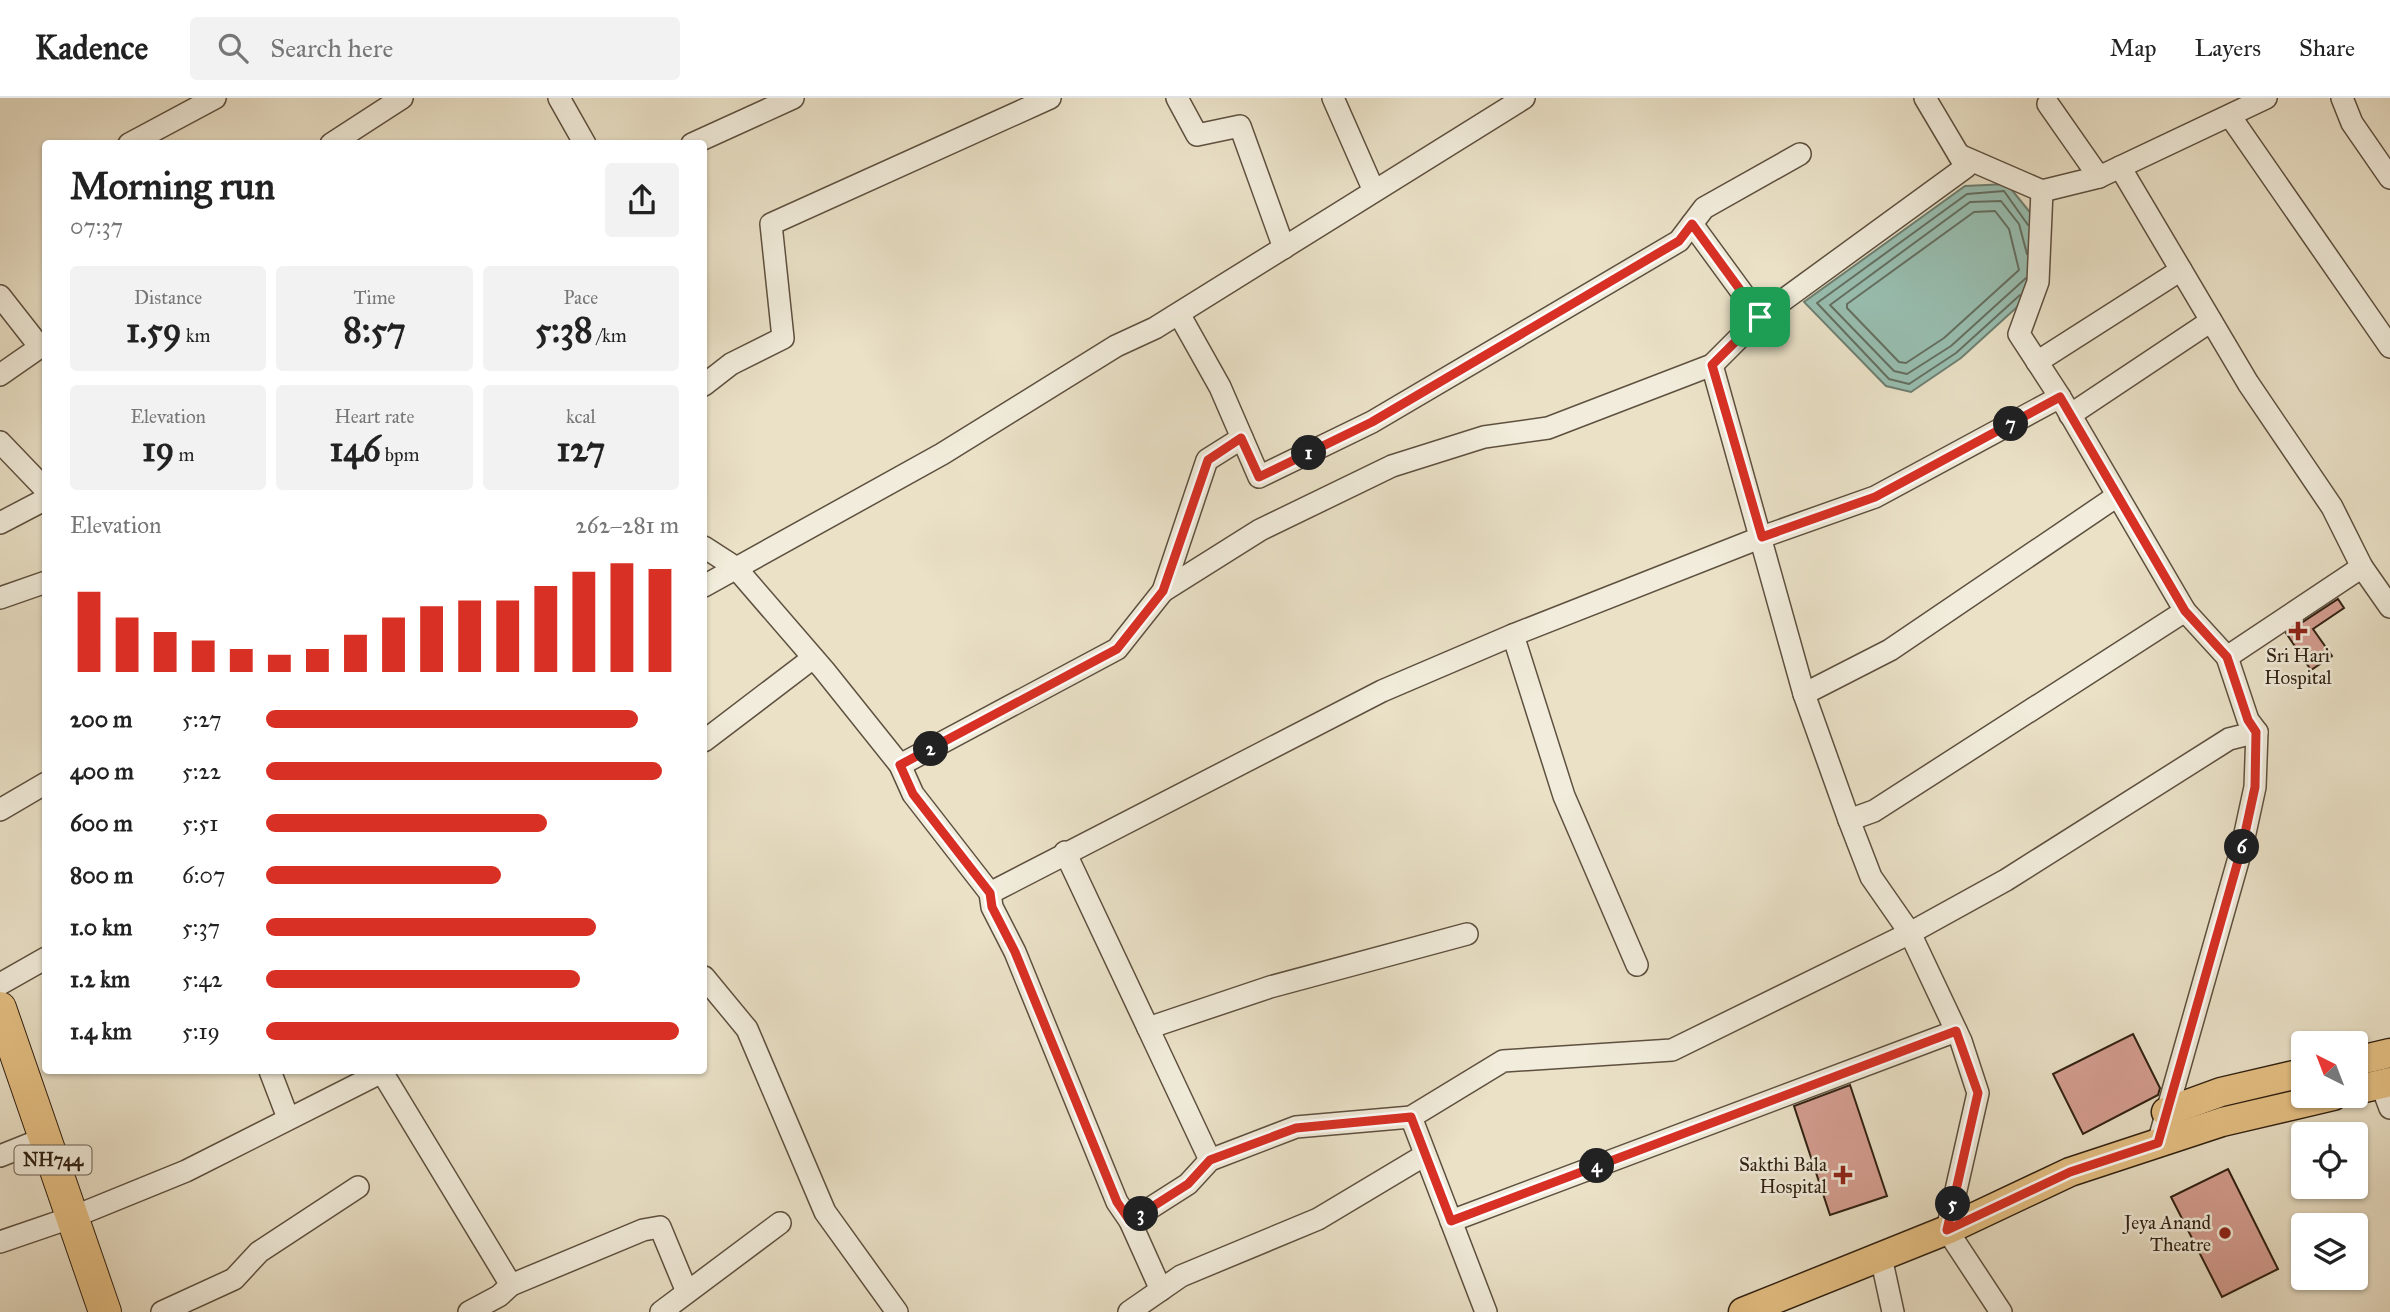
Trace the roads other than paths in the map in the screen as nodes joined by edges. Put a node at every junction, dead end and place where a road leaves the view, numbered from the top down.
1 (215, 98) edge
2 (402, 98) edge
3 (559, 98) edge
4 (793, 98) edge
5 (1050, 98) edge
6 (1177, 98) edge
7 (1333, 98) edge
8 (1524, 98) edge
9 (1925, 98) edge
10 (2266, 98) edge
11 (2342, 98) edge
12 (2049, 100) edge
13 (2230, 116) junction
14 (136, 140) edge
15 (337, 140) edge
16 (583, 140) edge
17 (701, 140) edge
18 (1800, 154) dead end
19 (1959, 155) junction
20 (2120, 167) junction
21 (2099, 177) junction
22 (2390, 178) edge
23 (1374, 191) junction
24 (2042, 191) junction
25 (1692, 224) junction
26 (1284, 248) junction
27 (2180, 270) junction
28 (0, 296) edge
29 (1179, 314) junction
30 (1760, 317) junction
31 (2211, 321) junction
32 (42, 344) edge
33 (42, 346) edge
34 (2390, 347) edge
35 (2037, 362) junction
36 (1712, 365) junction
37 (0, 375) edge
38 (707, 383) edge
39 (2065, 406) junction
40 (1241, 438) junction
41 (0, 442) edge
42 (42, 487) edge
43 (2117, 496) junction
44 (42, 501) edge
45 (0, 523) edge
46 (1762, 537) junction
47 (707, 549) edge
48 (735, 567) junction
49 (2362, 567) junction
50 (42, 583) edge
51 (707, 584) edge
52 (1163, 591) junction
53 (0, 598) edge
54 (2390, 607) edge
55 (2185, 611) junction
56 (1513, 635) junction
57 (2227, 657) junction
58 (813, 658) junction
59 (1804, 694) junction
60 (2256, 732) junction
61 (707, 739) edge
62 (900, 765) junction
63 (42, 785) edge
64 (0, 810) edge
65 (1849, 820) junction
66 (1065, 852) junction
67 (990, 893) junction
68 (1910, 933) junction
69 (1467, 934) dead end
70 (42, 960) edge
71 (1637, 965) dead end
72 (707, 981) edge
73 (0, 984) edge
74 (0, 1008) edge
75 (1148, 1028) junction
76 (1956, 1031) junction
77 (6, 1046) edge
78 (2390, 1053) edge
79 (2368, 1058) edge
80 (271, 1074) edge
81 (379, 1074) edge
82 (384, 1074) edge
83 (2291, 1076) edge
84 (2291, 1106) edge
85 (2166, 1112) junction
86 (1411, 1117) junction
87 (288, 1118) junction
88 (46, 1138) junction
89 (2158, 1143) junction
90 (1426, 1155) junction
91 (0, 1156) edge
92 (1210, 1160) junction
93 (358, 1187) dead end
94 (73, 1217) junction
95 (1130, 1221) junction
96 (1451, 1221) junction
97 (780, 1223) dead end
98 (1947, 1230) junction
99 (0, 1242) edge
100 (1881, 1257) junction
101 (511, 1284) junction
102 (1161, 1290) junction
103 (687, 1292) junction
104 (105, 1312) edge
105 (162, 1312) edge
106 (469, 1312) edge
107 (662, 1312) edge
108 (897, 1312) edge
109 (1129, 1312) edge
110 (1486, 1312) edge
111 (1743, 1312) edge
112 (1893, 1312) edge
113 (2001, 1312) edge

1 - 14 street
2 - 15 street
3 - 16 street
4 - 17 street
5 - 38 street
6 - 26 street
7 - 23 street
8 - 23 street
9 - 19 street
10 - 13 street
11 - 22 street
12 - 21 street
13 - 20 street
13 - 34 street
18 - 25 street
19 - 24 street
19 - 30 street
20 - 21 street
20 - 27 street
21 - 24 street
23 - 26 street
24 - 35 street
25 - 30 street
25 - 40 street
26 - 29 street
27 - 31 street
27 - 35 street
28 - 32 street
29 - 40 street
29 - 48 street
30 - 36 street
31 - 39 street
31 - 49 street
33 - 37 street
35 - 39 street
36 - 46 street
36 - 52 street
39 - 43 street
39 - 46 street
40 - 52 street
41 - 42 street
43 - 55 street
43 - 59 street
44 - 45 street
46 - 56 street
46 - 59 street
47 - 48 street
48 - 51 street
48 - 58 street
49 - 54 street
49 - 57 street
50 - 53 street
52 - 62 street
55 - 57 street
55 - 65 street
56 - 66 street
56 - 71 street
57 - 60 street
58 - 61 street
58 - 62 street
59 - 65 street
60 - 68 street
60 - 85 street
62 - 67 street
63 - 64 street
65 - 68 street
66 - 67 street
66 - 75 street
67 - 95 street
68 - 76 street
68 - 86 street
69 - 75 street
70 - 73 street
72 - 108 street
74 - 77 highway, NH744
75 - 92 street
76 - 96 street
76 - 98 street
77 - 88 highway, NH744
78 - 79 main road
80 - 87 street
81 - 87 street
82 - 101 street
83 - 85 main road
84 - 89 main road
85 - 89 street
86 - 90 street
86 - 92 street
87 - 94 street
88 - 91 street
88 - 94 highway, NH744
89 - 98 main road
90 - 96 street
90 - 102 street
92 - 95 street
93 - 105 street
94 - 99 street
94 - 104 highway, NH744
95 - 102 street
96 - 110 street
97 - 103 street
98 - 100 main road
98 - 113 street
100 - 111 main road
100 - 112 street
101 - 103 street
101 - 106 street
102 - 109 street
103 - 107 street

